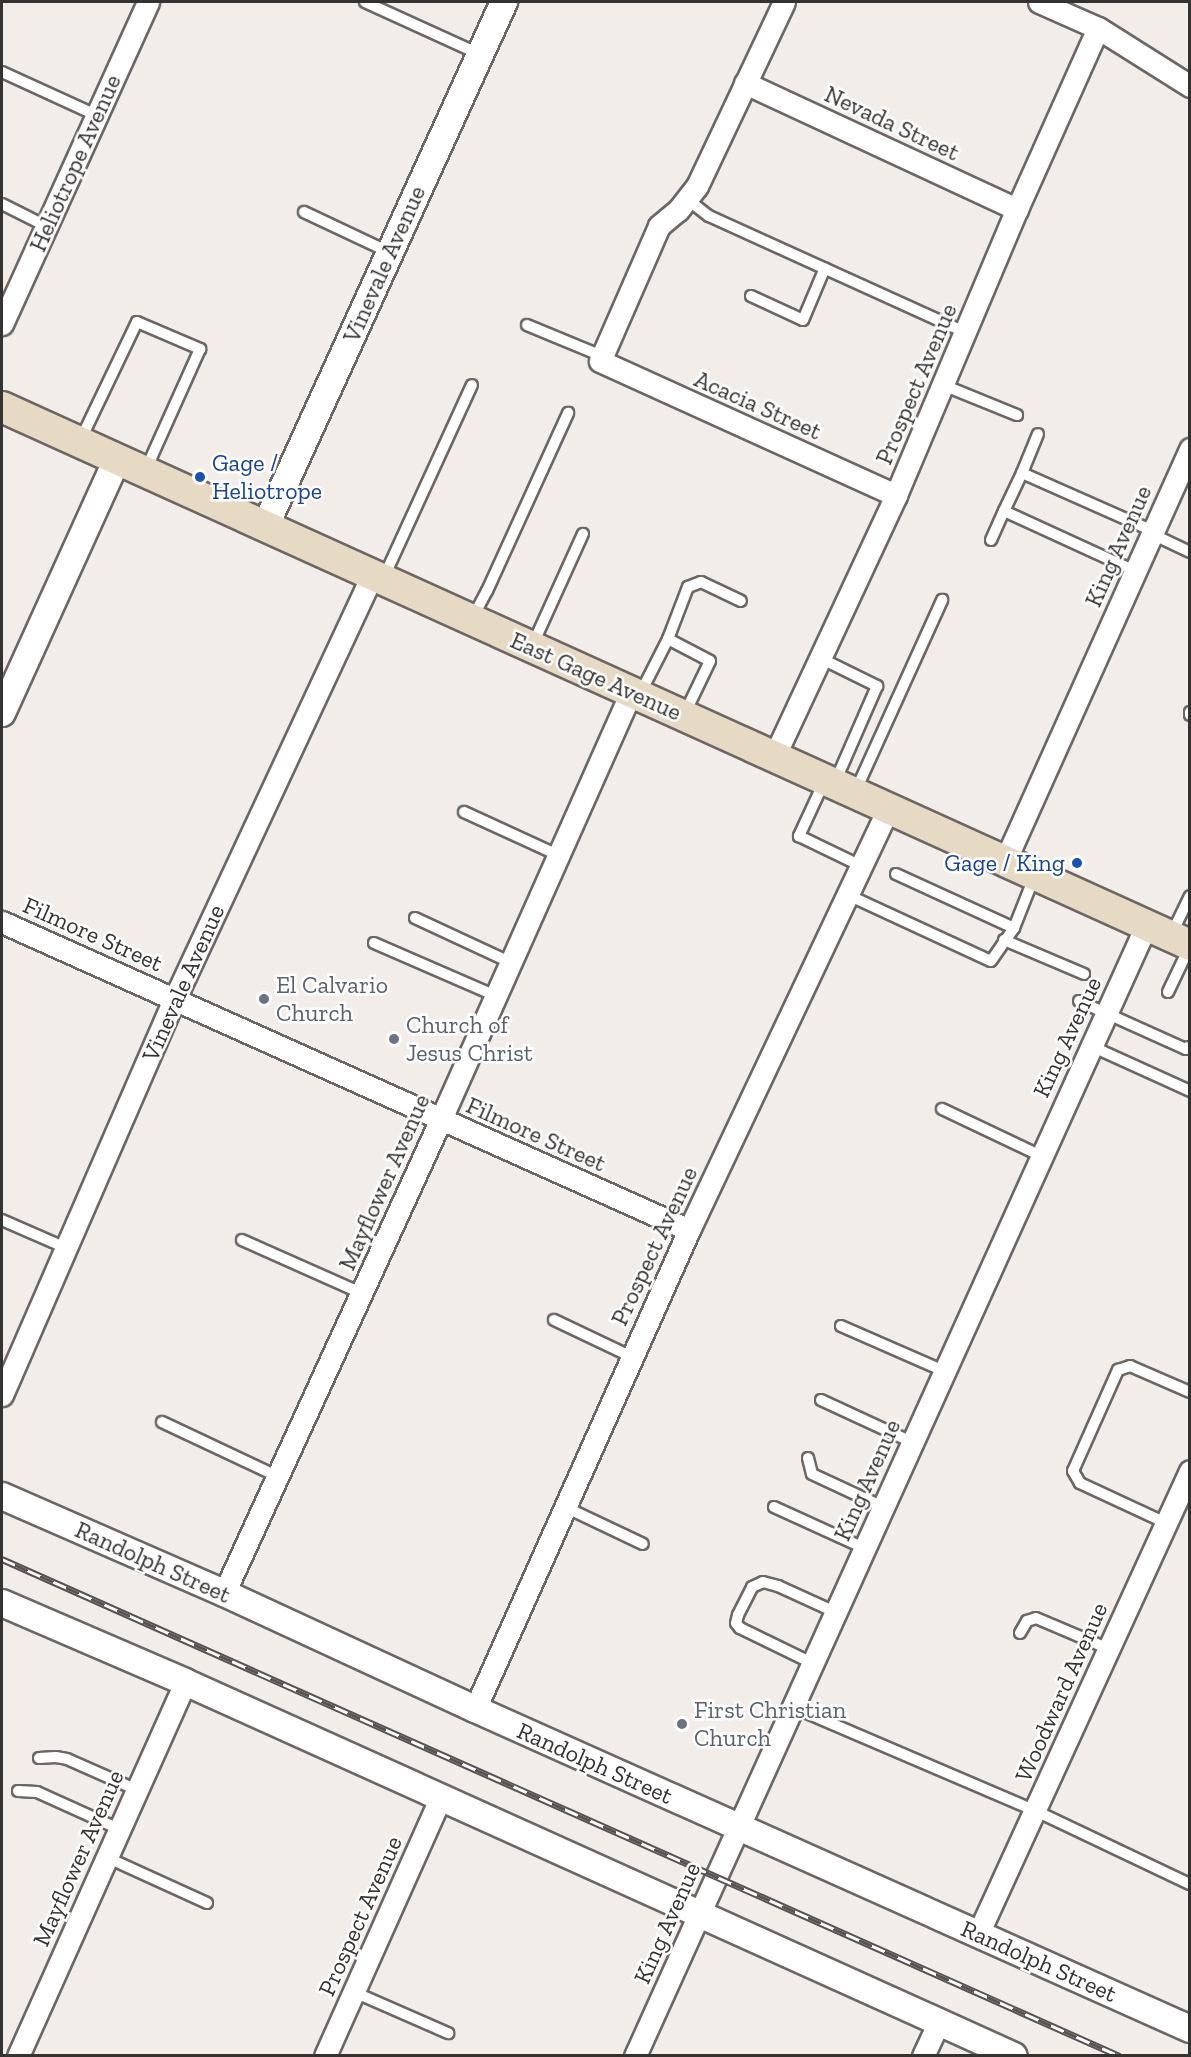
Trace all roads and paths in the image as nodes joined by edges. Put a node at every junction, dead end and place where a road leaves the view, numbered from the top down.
1 (148, 2) edge
2 (365, 2) edge
3 (504, 2) edge
4 (784, 2) edge
5 (1038, 2) edge
6 (1098, 28) junction
7 (480, 54) junction
8 (2, 72) edge
9 (745, 83) junction
10 (1190, 86) edge
11 (96, 115) junction
12 (687, 199) junction
13 (2, 204) edge
14 (1017, 209) junction
15 (304, 212) dead end
16 (46, 226) junction
17 (390, 252) junction
18 (825, 268) junction
19 (751, 296) dead end
20 (2, 324) edge
21 (527, 325) dead end
22 (965, 332) junction
23 (601, 359) junction
24 (472, 385) dead end
25 (943, 385) junction
26 (2, 407) edge
27 (568, 413) dead end
28 (1017, 415) dead end
29 (1038, 434) dead end
30 (79, 442) junction
31 (1190, 449) edge
32 (117, 459) junction
33 (144, 472) junction
34 (1185, 472) edge
35 (1022, 473) junction
36 (896, 495) junction
37 (1004, 511) junction
38 (265, 526) junction
39 (1152, 533) junction
40 (583, 534) dead end
41 (991, 540) dead end
42 (1190, 552) edge
43 (1135, 571) junction
44 (377, 578) junction
45 (942, 600) dead end
46 (741, 601) dead end
47 (471, 620) junction
48 (668, 639) junction
49 (532, 648) junction
50 (820, 658) junction
51 (635, 694) junction
52 (2, 713) edge
53 (684, 716) junction
54 (774, 757) junction
55 (838, 786) junction
56 (888, 809) junction
57 (464, 812) dead end
58 (558, 855) junction
59 (1005, 861) junction
60 (861, 866) junction
61 (896, 874) dead end
62 (1035, 875) junction
63 (848, 895) junction
64 (1190, 896) edge
65 (415, 918) dead end
66 (2, 922) edge
67 (1014, 928) junction
68 (1174, 939) edge
69 (1005, 940) junction
70 (374, 944) dead end
71 (510, 962) junction
72 (1084, 974) dead end
73 (1168, 992) dead end
74 (496, 996) junction
75 (175, 998) junction
76 (1079, 1001) dead end
77 (1106, 1013) junction
78 (1090, 1046) junction
79 (1187, 1049) edge
80 (1188, 1087) edge
81 (942, 1109) dead end
82 (441, 1119) junction
83 (1041, 1156) junction
84 (2, 1220) edge
85 (689, 1230) junction
86 (242, 1240) dead end
87 (66, 1248) junction
88 (361, 1293) junction
89 (554, 1320) dead end
90 (841, 1326) dead end
91 (632, 1357) junction
92 (944, 1371) junction
93 (1190, 1392) edge
94 (2, 1395) edge
95 (821, 1400) dead end
96 (162, 1422) dead end
97 (912, 1442) junction
98 (808, 1458) dead end
99 (1190, 1471) edge
100 (277, 1476) junction
101 (1185, 1494) edge
102 (2, 1496) edge
103 (565, 1507) junction
104 (774, 1507) dead end
105 (883, 1507) junction
106 (1166, 1523) junction
107 (643, 1544) dead end
108 (864, 1548) junction
109 (224, 1593) junction
110 (2, 1603) edge
111 (835, 1612) junction
112 (1020, 1633) dead end
113 (1109, 1649) junction
114 (812, 1663) junction
115 (184, 1682) junction
116 (793, 1707) junction
117 (475, 1709) junction
118 (39, 1758) dead end
119 (136, 1790) junction
120 (18, 1791) dead end
121 (441, 1797) junction
122 (1036, 1811) junction
123 (739, 1827) junction
124 (119, 1829) junction
125 (106, 1857) junction
126 (1190, 1884) edge
127 (207, 1902) dead end
128 (699, 1914) junction
129 (978, 1934) junction
130 (354, 1992) junction
131 (939, 2021) junction
132 (1190, 2029) edge
133 (448, 2033) dead end
134 (18, 2055) edge
135 (325, 2055) edge
136 (635, 2055) edge
137 (923, 2055) edge
138 (1014, 2055) edge

1 - 11 street, Heliotrope Avenue
2 - 7 lane
3 - 7 street, Vinevale Avenue
4 - 9 street
5 - 6 street
6 - 10 street
6 - 14 street, Prospect Avenue
7 - 17 street, Vinevale Avenue
8 - 11 lane
9 - 12 street
9 - 14 street, Nevada Street
11 - 16 street, Heliotrope Avenue
12 - 18 lane
12 - 23 street
13 - 16 lane
14 - 22 street, Prospect Avenue
15 - 17 lane
16 - 20 street, Heliotrope Avenue
17 - 38 street, Vinevale Avenue
18 - 19 lane
18 - 22 lane
21 - 23 lane
22 - 25 street, Prospect Avenue
23 - 36 street, Acacia Street
24 - 44 lane
25 - 28 lane
25 - 36 street, Prospect Avenue
26 - 30 main road, East Gage Avenue
27 - 47 lane
29 - 35 lane
30 - 32 main road, East Gage Avenue
30 - 33 lane
31 - 34 street, King Avenue
32 - 33 main road, East Gage Avenue
32 - 52 street
33 - 38 main road, East Gage Avenue
34 - 39 street, King Avenue
35 - 37 lane
35 - 39 lane
36 - 50 street, Prospect Avenue
37 - 41 lane
37 - 43 lane
38 - 44 main road, East Gage Avenue
39 - 42 lane
39 - 43 street, King Avenue
40 - 49 lane
43 - 59 street, King Avenue
44 - 47 main road, East Gage Avenue
44 - 75 street, Vinevale Avenue
45 - 55 lane
46 - 48 lane
47 - 49 main road, East Gage Avenue
48 - 51 lane
48 - 53 lane
49 - 51 main road, East Gage Avenue
50 - 54 street, Prospect Avenue
50 - 55 lane
51 - 53 main road, East Gage Avenue
51 - 58 street, Mayflower Avenue
53 - 54 main road, East Gage Avenue
54 - 55 main road, East Gage Avenue
55 - 56 main road, East Gage Avenue
55 - 60 lane
56 - 59 main road, East Gage Avenue
56 - 60 street, Prospect Avenue
57 - 58 lane
58 - 71 street, Mayflower Avenue
59 - 62 main road, East Gage Avenue
60 - 63 street, Prospect Avenue
61 - 67 lane
62 - 67 lane
62 - 68 main road, East Gage Avenue
63 - 69 lane
63 - 85 street, Prospect Avenue
64 - 68 lane
65 - 71 lane
66 - 75 street, Filmore Street
67 - 69 lane
68 - 73 lane
68 - 77 street, King Avenue
69 - 72 lane
70 - 74 lane
71 - 74 street, Mayflower Avenue
74 - 82 street, Mayflower Avenue
75 - 82 street, Filmore Street
75 - 87 street, Vinevale Avenue
76 - 77 lane
77 - 78 street, King Avenue
77 - 79 lane
78 - 80 lane
78 - 83 street, King Avenue
81 - 83 lane
82 - 85 street, Filmore Street
82 - 88 street, Mayflower Avenue
83 - 92 street, King Avenue
84 - 87 lane
85 - 91 street, Prospect Avenue
86 - 88 lane
87 - 94 street, Vinevale Avenue
88 - 100 street, Mayflower Avenue
89 - 91 lane
90 - 92 lane
91 - 103 street, Prospect Avenue
92 - 97 street, King Avenue
93 - 106 lane
95 - 97 lane
96 - 100 lane
97 - 105 street, King Avenue
98 - 105 lane
99 - 101 street, Woodward Avenue
100 - 109 street, Mayflower Avenue
101 - 106 street, Woodward Avenue
102 - 109 street, Randolph Street
103 - 107 lane
103 - 117 street, Prospect Avenue
104 - 108 lane
105 - 108 street, King Avenue
106 - 113 street, Woodward Avenue
108 - 111 street, King Avenue
109 - 117 street, Randolph Street
110 - 115 street
111 - 114 street, King Avenue
111 - 114 lane
112 - 113 lane
113 - 122 street, Woodward Avenue
114 - 116 street, King Avenue
115 - 119 street, Mayflower Avenue
115 - 121 street
116 - 122 lane
116 - 123 street, King Avenue
117 - 123 street, Randolph Street
118 - 119 lane
119 - 124 street, Mayflower Avenue
120 - 124 lane
121 - 128 street
121 - 130 street, Prospect Avenue
122 - 126 lane
122 - 129 street, Woodward Avenue
123 - 128 street, King Avenue
123 - 129 street, Randolph Street
124 - 125 street, Mayflower Avenue
125 - 127 lane
125 - 134 street, Mayflower Avenue
128 - 131 street
128 - 136 street, King Avenue
129 - 132 street, Randolph Street
130 - 133 lane
130 - 135 street, Prospect Avenue
131 - 137 street
131 - 138 street

